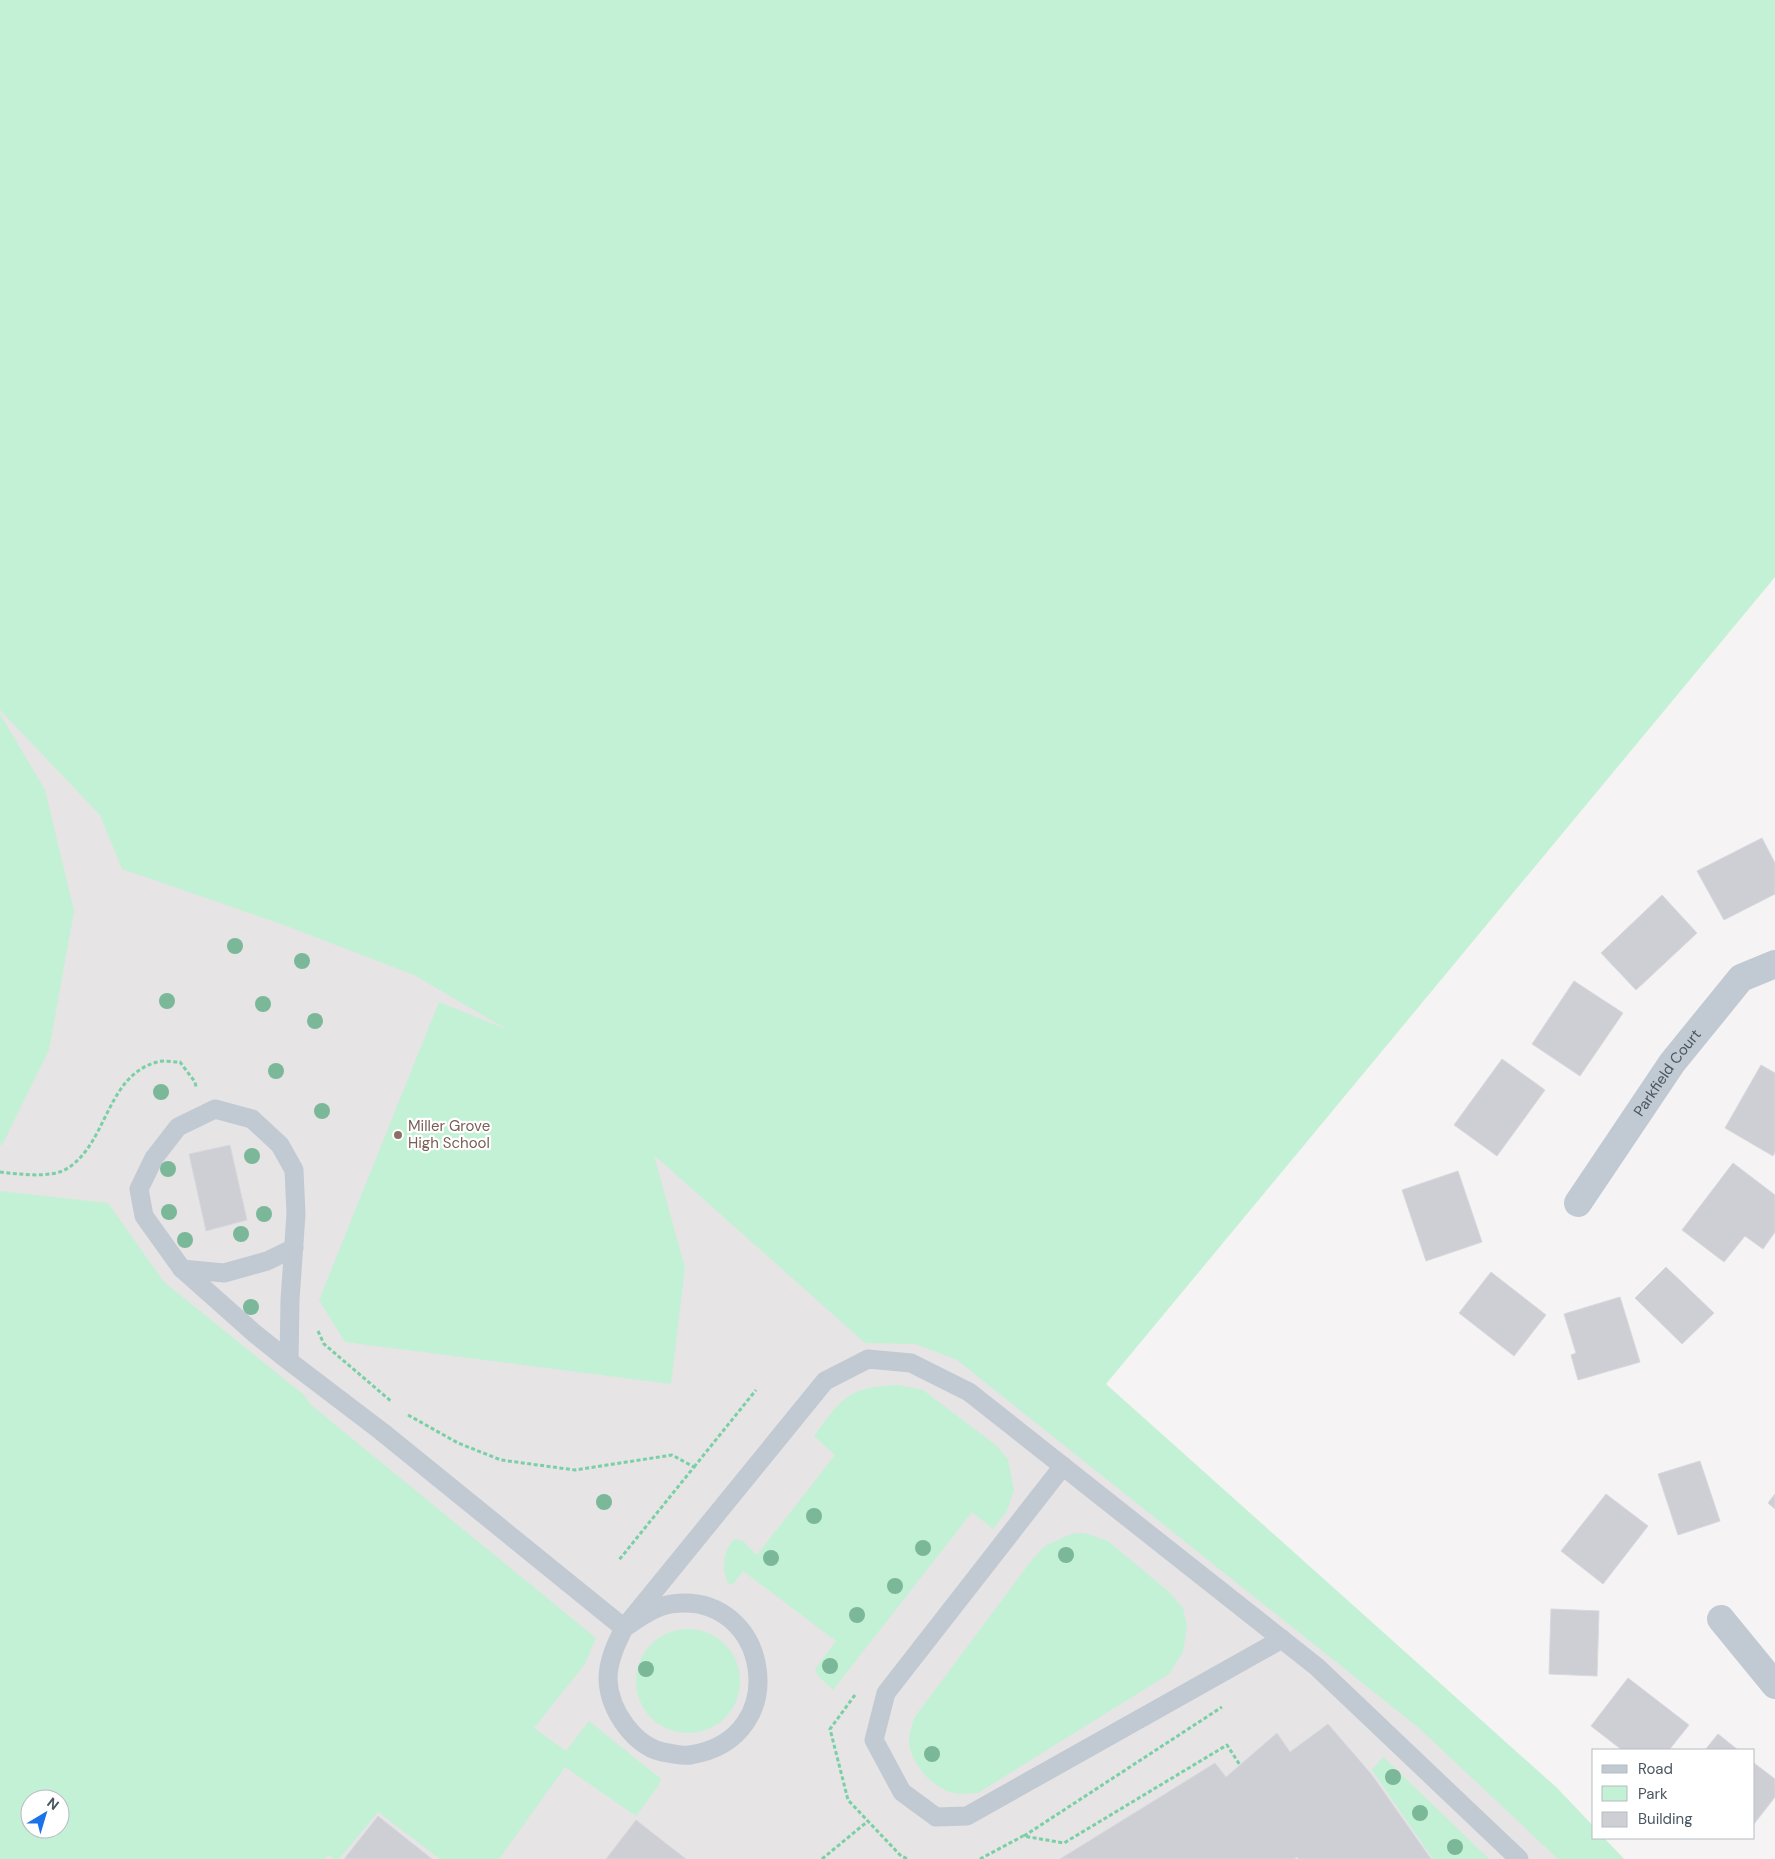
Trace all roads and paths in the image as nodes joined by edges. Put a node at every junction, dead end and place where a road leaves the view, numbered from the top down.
1 (1775, 964) edge
2 (197, 1091) dead end
3 (0, 1172) edge
4 (1578, 1203) dead end
5 (294, 1248) junction
6 (182, 1269) junction
7 (318, 1329) dead end
8 (289, 1361) junction
9 (756, 1390) dead end
10 (394, 1403) dead end
11 (401, 1409) dead end
12 (1064, 1466) junction
13 (694, 1467) junction
14 (619, 1560) dead end
15 (1721, 1619) dead end
16 (624, 1628) junction
17 (1282, 1639) junction
18 (1775, 1684) edge
19 (1229, 1703) dead end
20 (1240, 1765) dead end
21 (868, 1821) dead end
22 (1023, 1836) junction
23 (822, 1859) edge
24 (980, 1859) edge
25 (1519, 1859) edge

1 - 4 street, Parkfield Court
2 - 3 path
5 - 6 lane
5 - 6 lane
5 - 8 lane
6 - 8 lane
7 - 10 path
8 - 16 lane
9 - 13 path
11 - 13 path
12 - 16 lane
12 - 17 lane
12 - 17 lane
13 - 14 path
15 - 18 street
16 - 16 lane
17 - 25 lane
19 - 22 path
20 - 22 path
21 - 23 path
22 - 24 path

